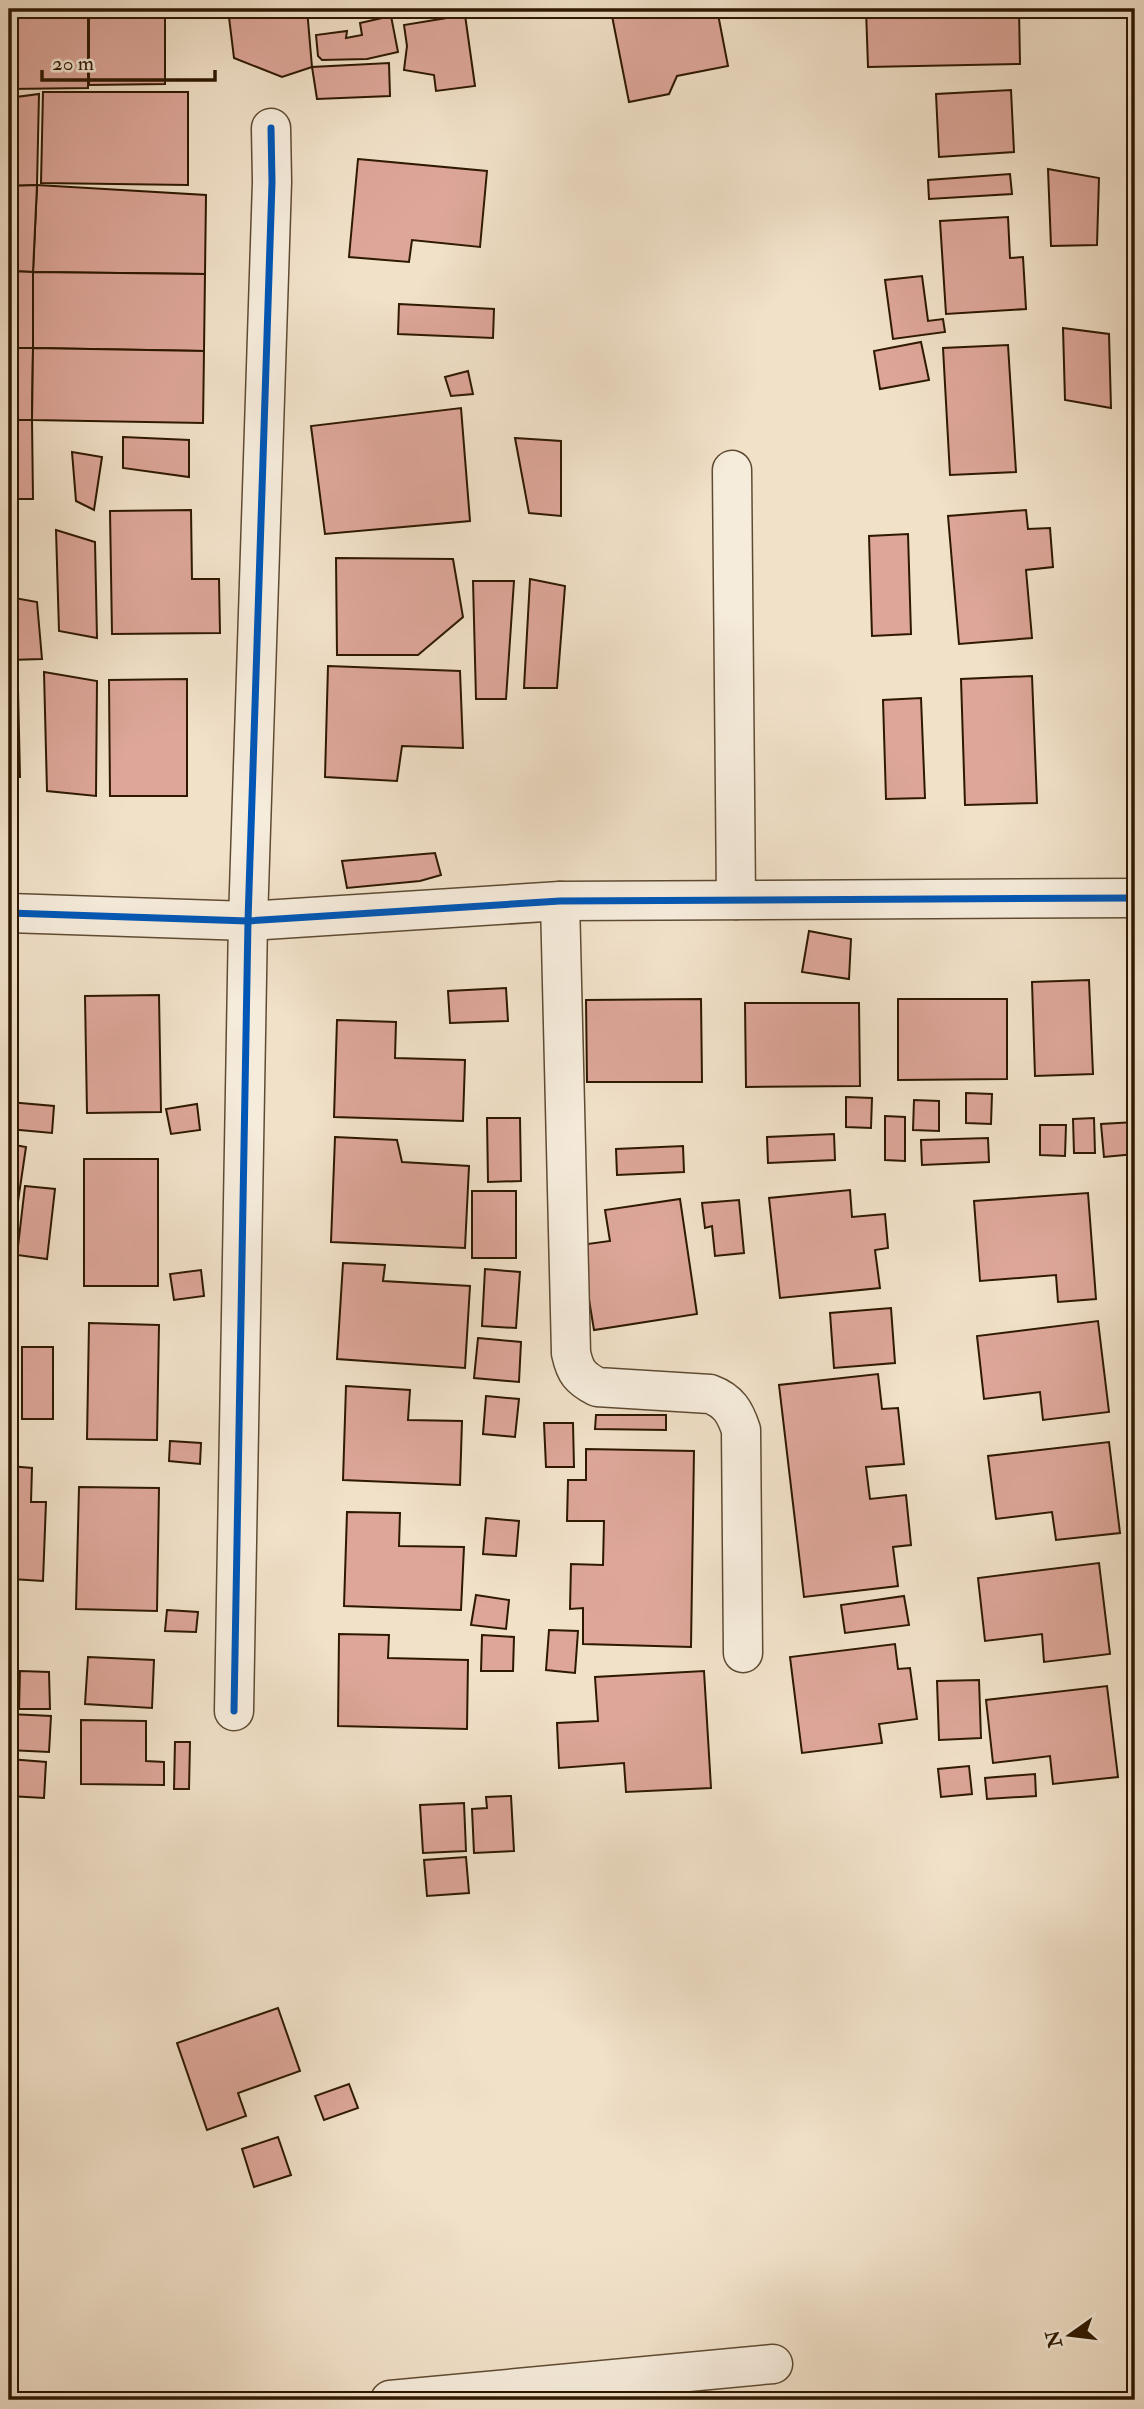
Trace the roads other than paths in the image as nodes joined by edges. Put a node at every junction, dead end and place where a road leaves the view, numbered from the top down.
1 (271, 128) dead end
2 (732, 470) dead end
3 (1135, 898) edge
4 (736, 900) junction
5 (560, 901) junction
6 (9, 912) edge
7 (248, 921) junction
8 (743, 1653) dead end
9 (233, 1711) dead end
10 (773, 2364) dead end
11 (390, 2400) edge

1 - 7 street
2 - 4 street
3 - 4 street
4 - 5 street
5 - 7 street
5 - 8 street
6 - 7 street
7 - 9 street
10 - 11 street

